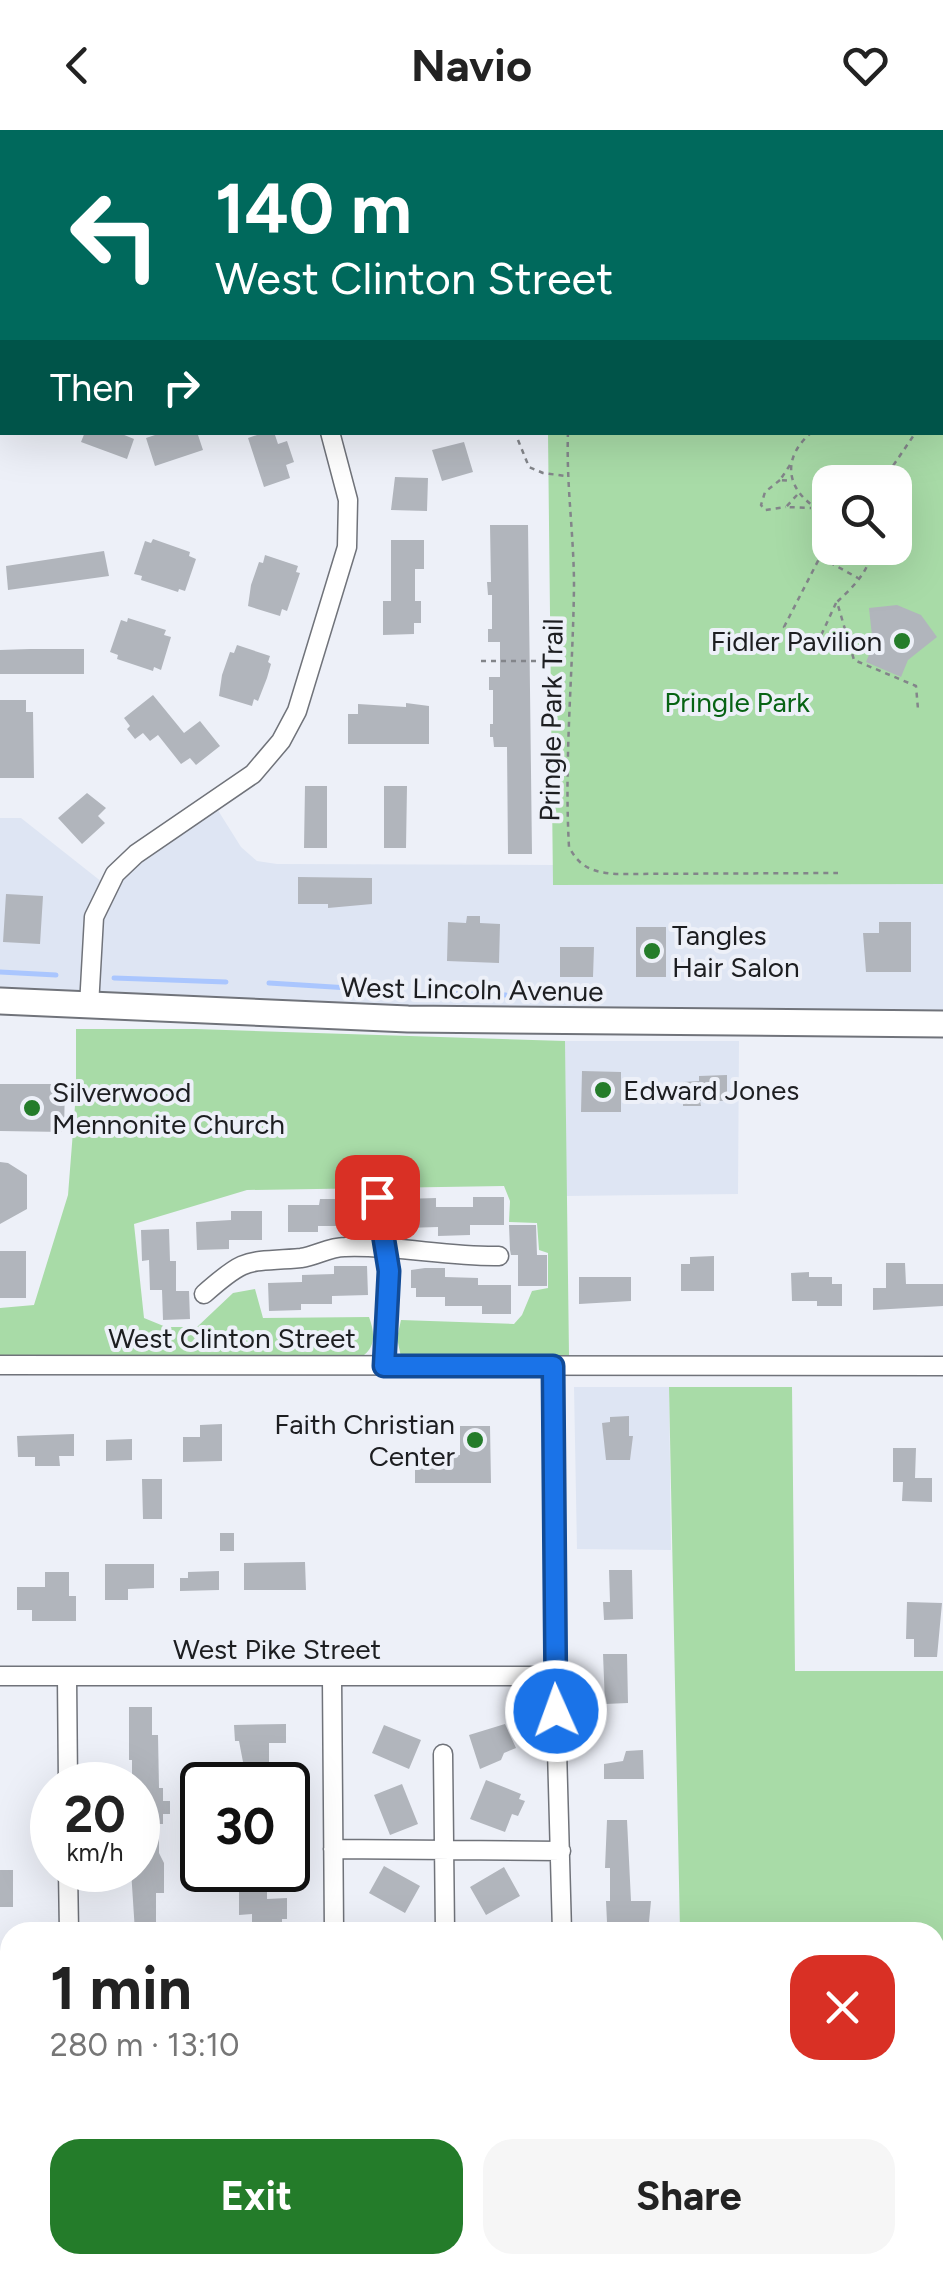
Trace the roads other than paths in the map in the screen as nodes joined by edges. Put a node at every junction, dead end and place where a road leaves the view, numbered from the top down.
1 (331, 435) edge
2 (0, 1002) edge
3 (89, 1006) junction
4 (943, 1024) edge
5 (377, 1197) dead end
6 (385, 1247) junction
7 (499, 1256) dead end
8 (204, 1294) dead end
9 (0, 1366) edge
10 (384, 1366) junction
11 (553, 1366) junction
12 (943, 1366) edge
13 (0, 1676) edge
14 (67, 1676) junction
15 (554, 1676) junction
16 (332, 1677) junction
17 (443, 1754) dead end
18 (68, 1762) edge
19 (334, 1849) junction
20 (444, 1850) junction
21 (561, 1850) junction
22 (68, 1892) edge
23 (69, 1922) edge
24 (334, 1922) edge
25 (445, 1922) edge
26 (562, 1922) edge

1 - 3 street
2 - 3 street, West Lincoln Avenue
3 - 4 street, West Lincoln Avenue
5 - 6 street
6 - 7 street
6 - 8 street
6 - 10 street
9 - 10 street, West Clinton Street
10 - 11 street, West Clinton Street
11 - 12 street, West Clinton Street
11 - 15 street
13 - 14 street, West Pike Street
14 - 16 street, West Pike Street
14 - 18 street
15 - 16 street, West Pike Street
15 - 21 street
16 - 19 street
17 - 20 street
19 - 20 street
19 - 24 street
20 - 21 street
20 - 25 street
21 - 26 street
22 - 23 street

